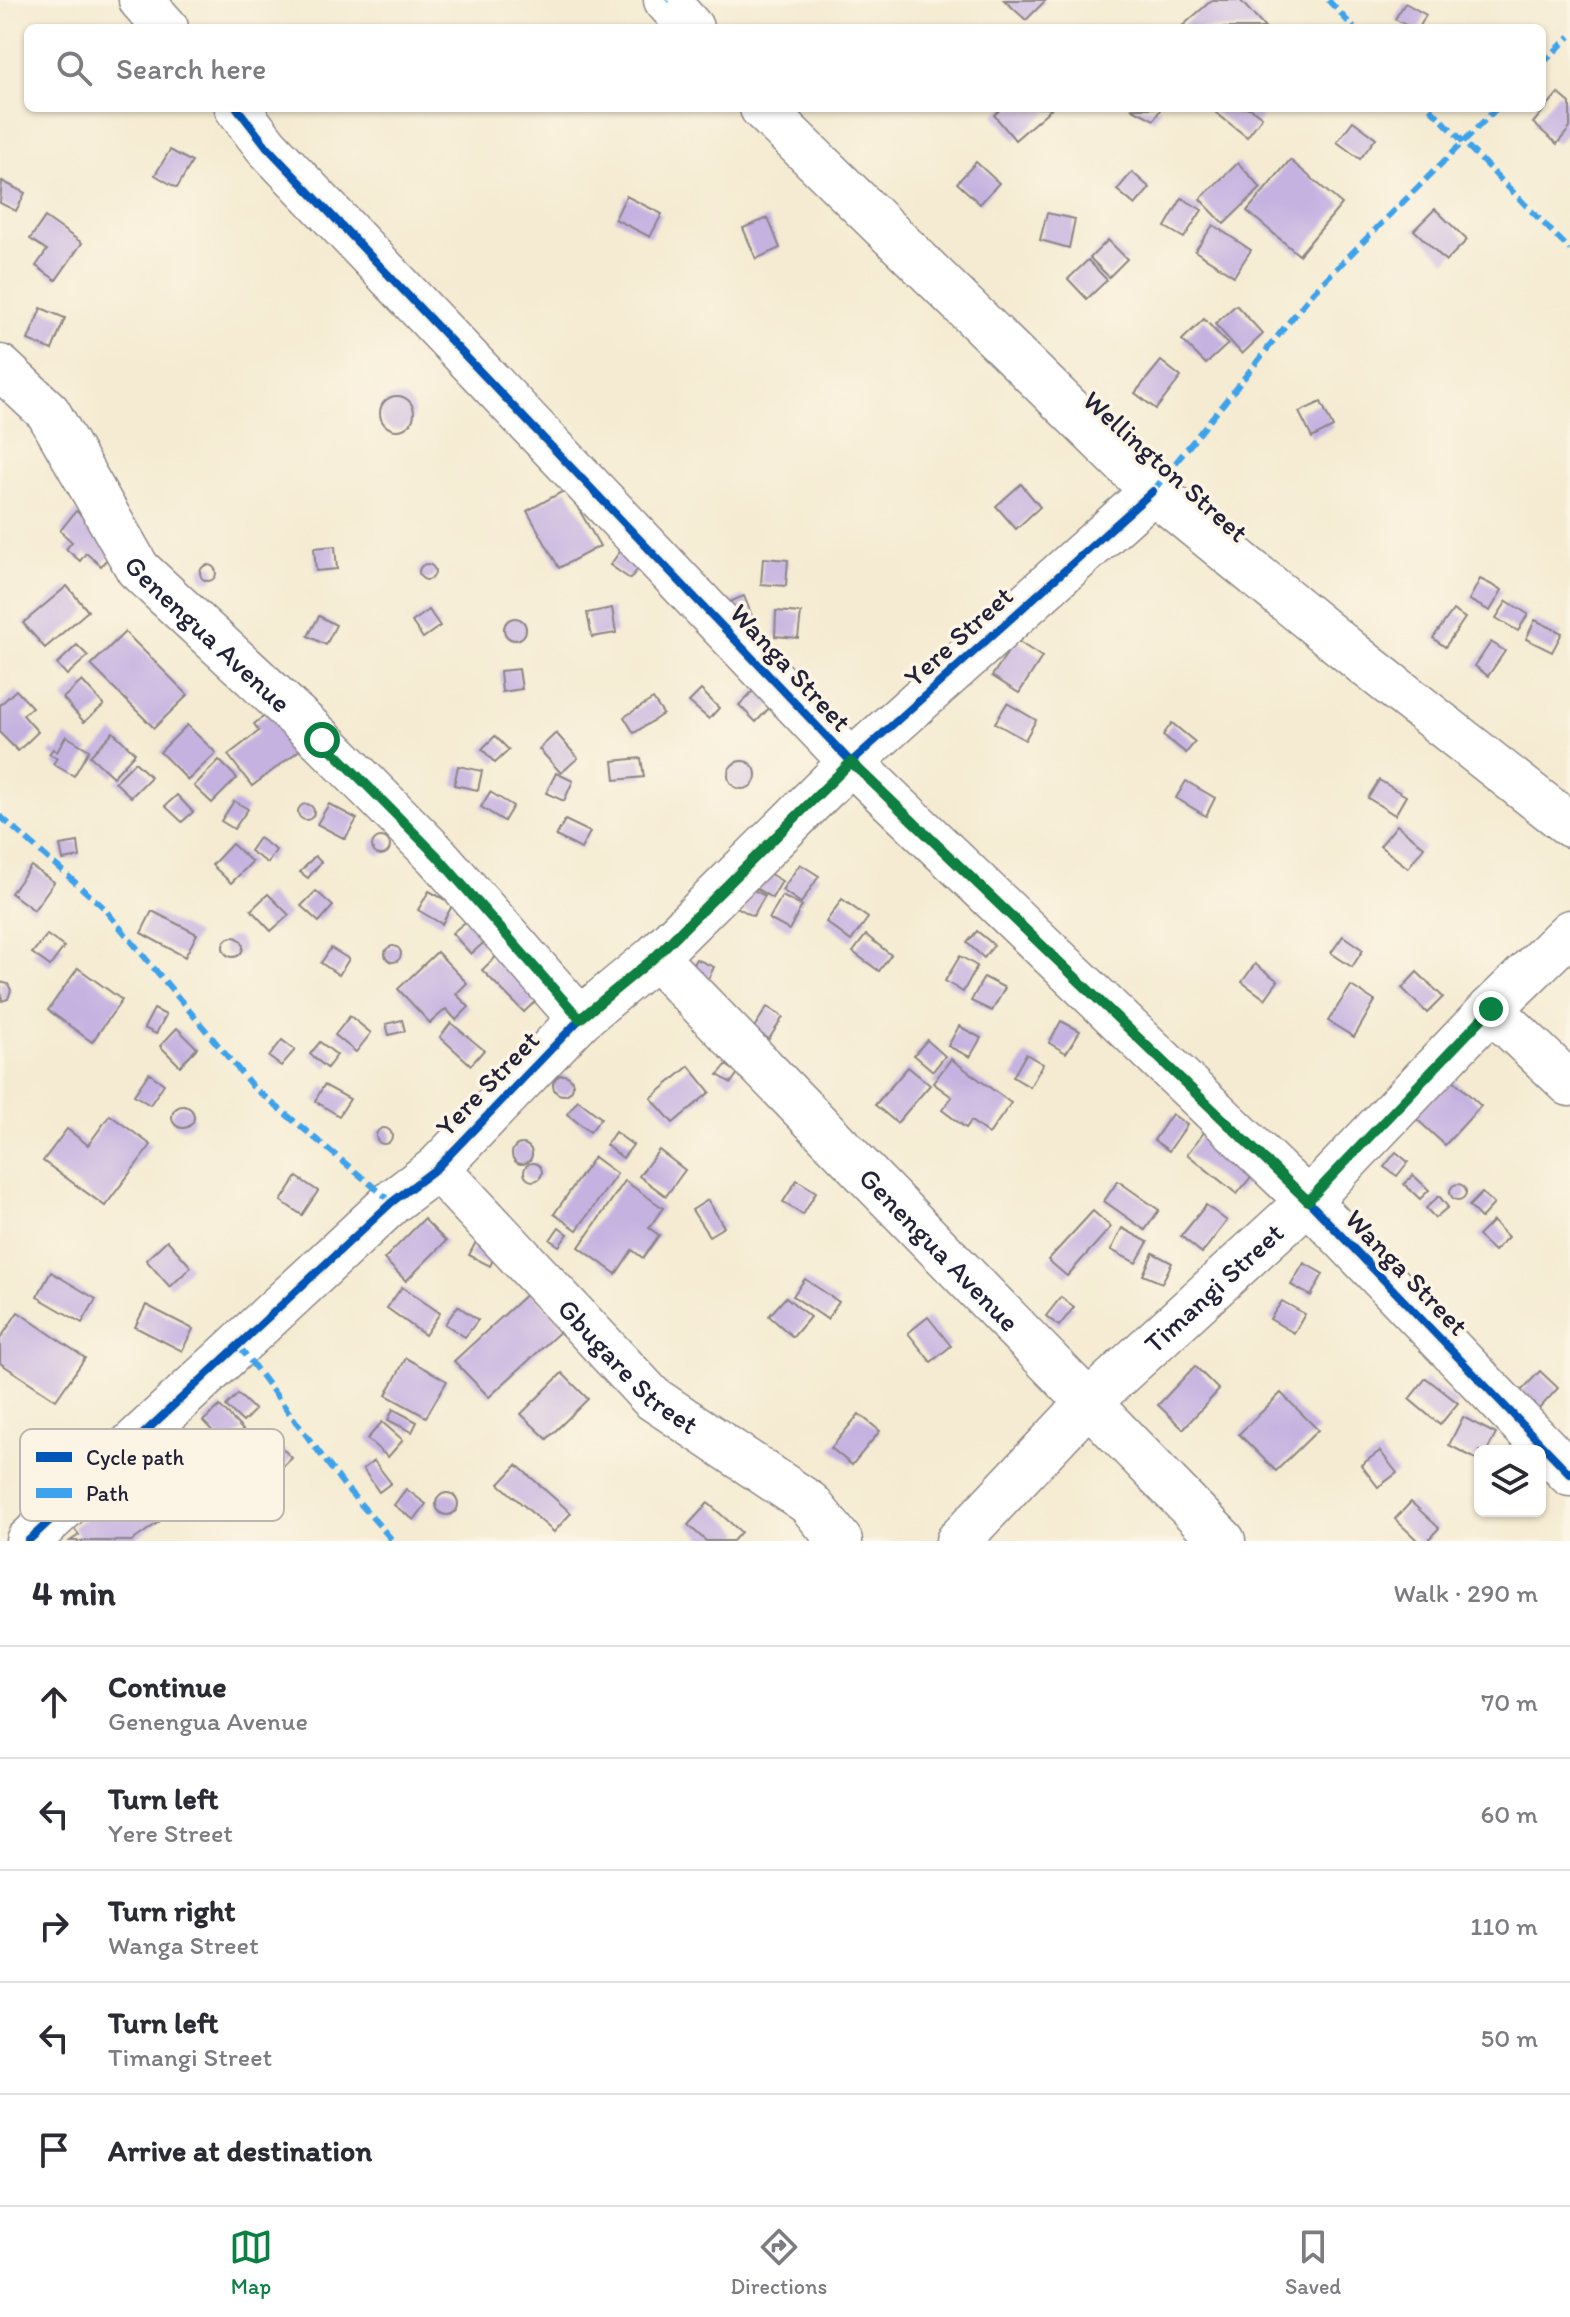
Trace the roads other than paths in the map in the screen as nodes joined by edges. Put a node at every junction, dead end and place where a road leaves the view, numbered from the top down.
1 (141, 0) edge
2 (666, 0) edge
3 (162, 24) edge
4 (687, 24) edge
5 (240, 112) edge
6 (766, 112) edge
7 (0, 367) edge
8 (1153, 491) junction
9 (851, 762) junction
10 (1570, 825) edge
11 (1570, 932) edge
12 (655, 957) junction
13 (1491, 1009) junction
14 (580, 1019) junction
15 (1570, 1084) edge
16 (437, 1168) junction
17 (1308, 1201) junction
18 (1089, 1402) junction
19 (148, 1429) edge
20 (1570, 1474) edge
21 (49, 1521) edge
22 (28, 1541) edge
23 (840, 1541) edge
24 (958, 1541) edge
25 (1223, 1541) edge

1 - 3 street
2 - 4 street
5 - 9 street, Wanga Street
6 - 8 street, Wellington Street
7 - 14 street, Genengua Avenue
8 - 9 street, Yere Street
8 - 10 street, Wellington Street
9 - 12 street, Yere Street
9 - 17 street, Wanga Street
11 - 13 street, Timangi Street
12 - 14 street, Yere Street
12 - 18 street, Genengua Avenue
13 - 15 street
13 - 17 street, Timangi Street
14 - 16 street, Yere Street
16 - 19 street, Yere Street
16 - 23 street, Gbugare Street
17 - 18 street, Timangi Street
17 - 20 street, Wanga Street
18 - 24 street, Timangi Street
18 - 25 street, Genengua Avenue
21 - 22 street, Yere Street

